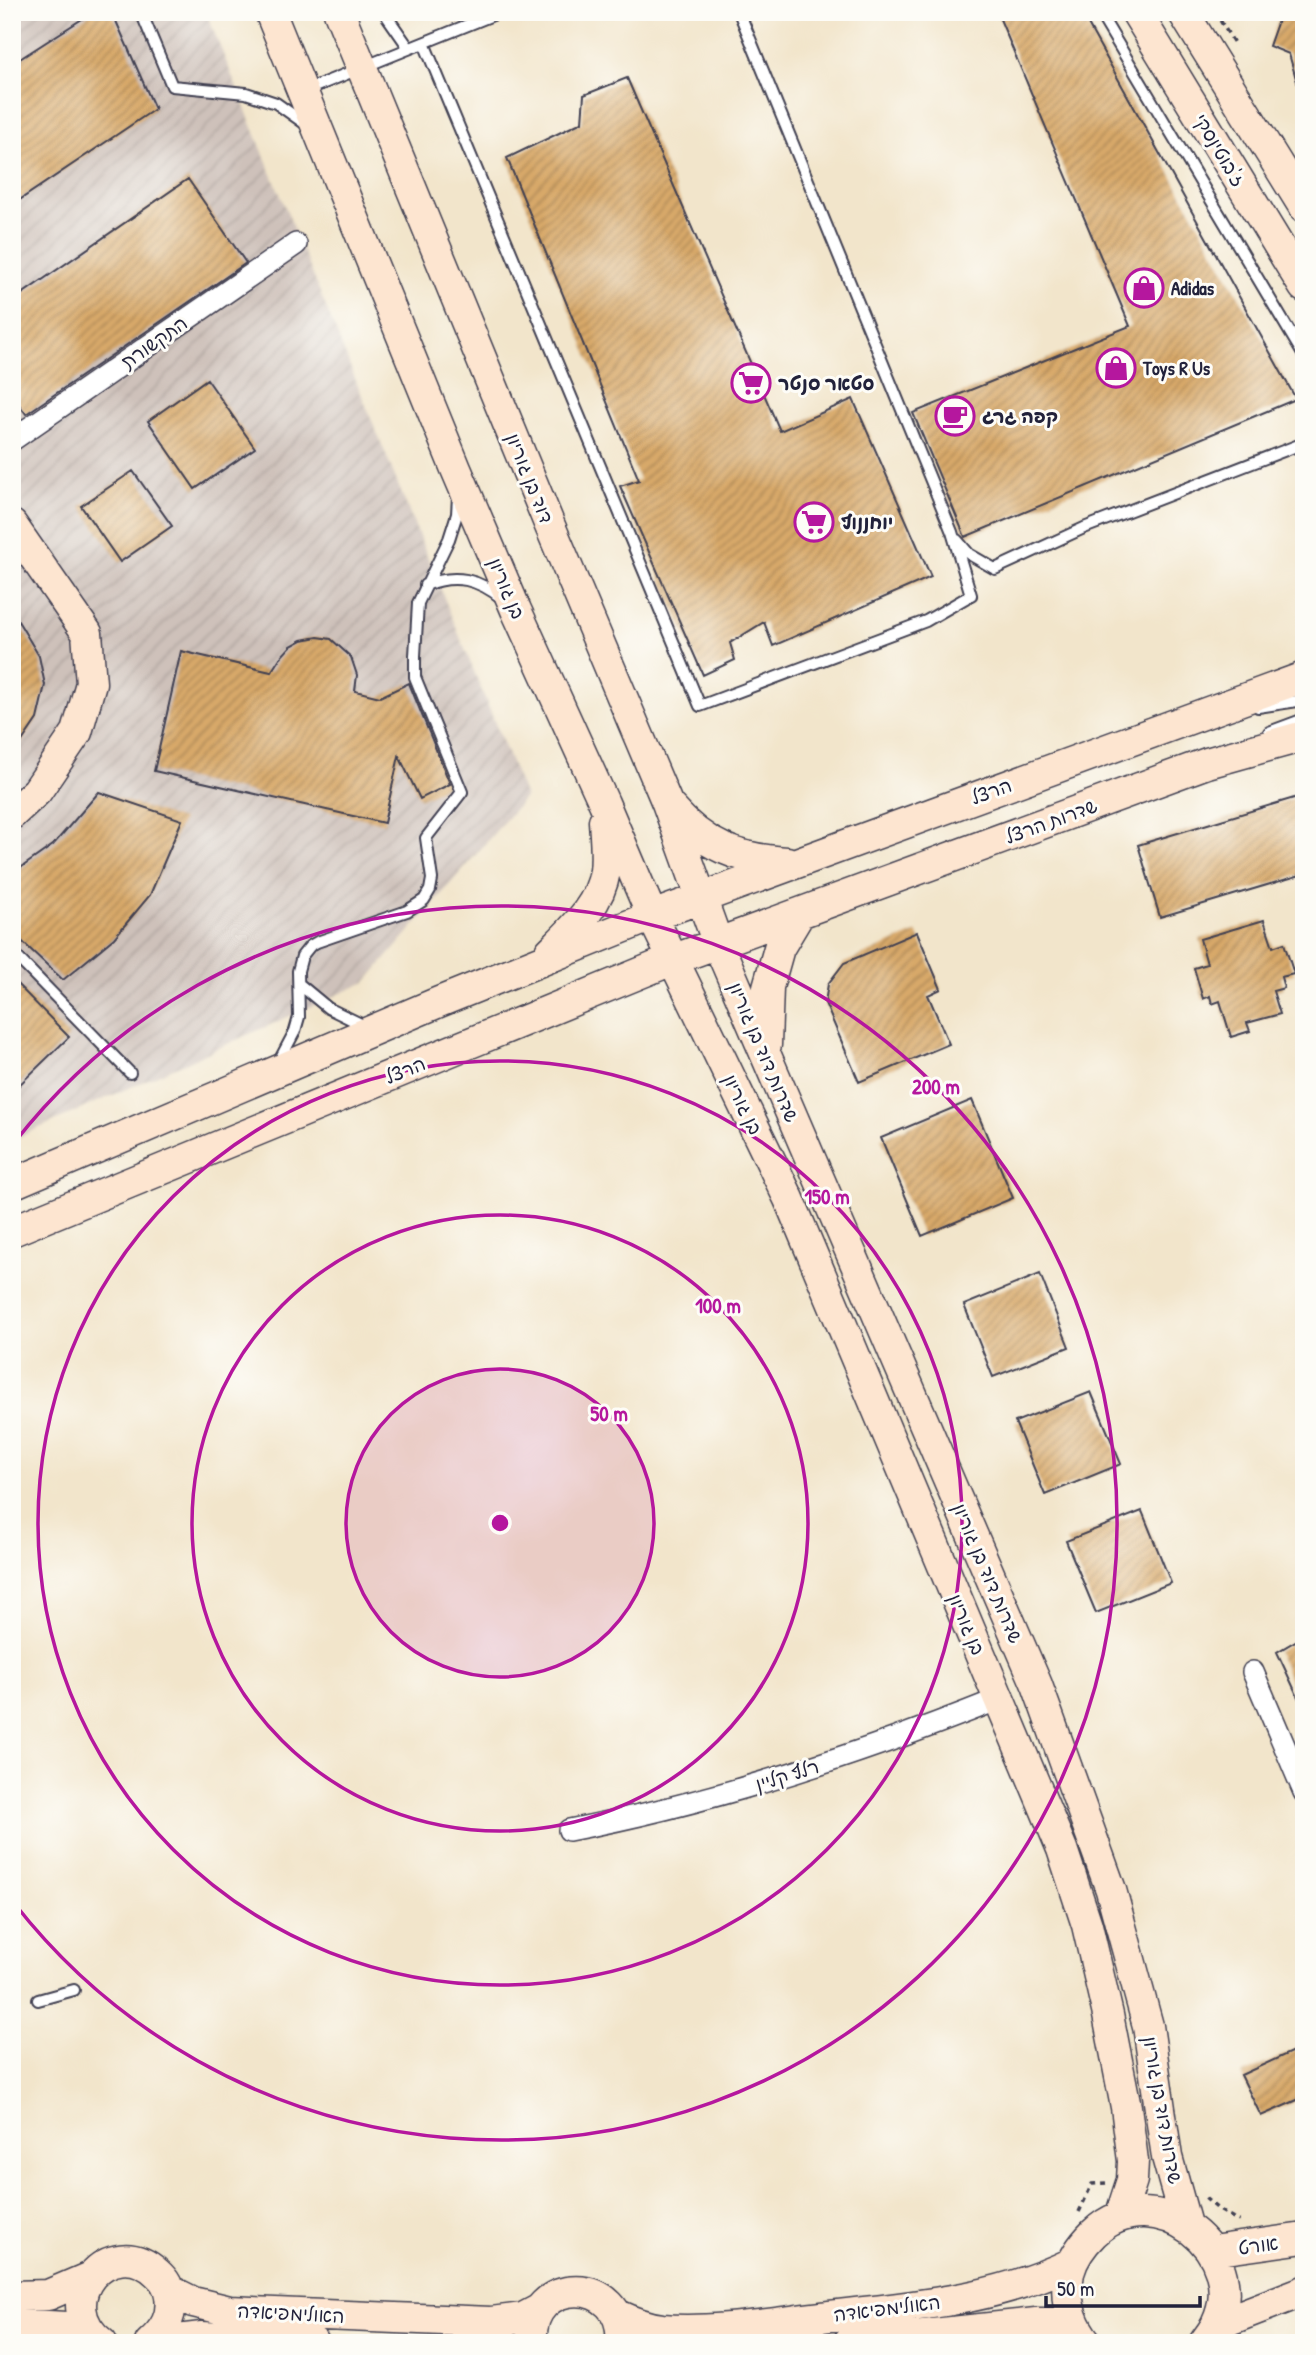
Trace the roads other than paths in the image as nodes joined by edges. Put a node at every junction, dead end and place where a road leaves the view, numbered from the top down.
1 (141, 12) edge
2 (270, 12) edge
3 (339, 12) edge
4 (384, 12) edge
5 (499, 12) edge
6 (732, 12) edge
7 (1099, 12) edge
8 (1136, 12) edge
9 (1184, 12) edge
10 (740, 17) edge
11 (424, 43) junction
12 (409, 48) junction
13 (362, 68) junction
14 (303, 91) junction
15 (322, 137) junction
16 (1304, 207) edge
17 (296, 244) dead end
18 (1304, 288) edge
19 (1304, 356) edge
20 (12, 440) edge
21 (1304, 443) edge
22 (456, 469) junction
23 (12, 525) edge
24 (952, 531) junction
25 (425, 585) junction
26 (516, 610) junction
27 (1304, 677) edge
28 (1304, 700) edge
29 (1304, 719) edge
30 (1187, 720) junction
31 (1304, 736) edge
32 (1207, 763) junction
33 (604, 803) junction
34 (667, 803) junction
35 (12, 814) edge
36 (794, 862) junction
37 (700, 899) junction
38 (800, 913) junction
39 (652, 916) junction
40 (718, 944) junction
41 (12, 952) edge
42 (543, 960) junction
43 (672, 960) junction
44 (299, 984) junction
45 (376, 1030) junction
46 (766, 1055) junction
47 (130, 1073) dead end
48 (271, 1075) junction
49 (12, 1184) edge
50 (12, 1231) edge
51 (1253, 1672) dead end
52 (999, 1699) junction
53 (1304, 1792) edge
54 (569, 1830) dead end
55 (74, 1990) dead end
56 (38, 2000) dead end
57 (1120, 2217) junction
58 (1186, 2225) junction
59 (1304, 2238) edge
60 (1212, 2251) junction
61 (1072, 2263) junction
62 (90, 2277) junction
63 (169, 2290) junction
64 (1302, 2292) edge
65 (12, 2296) edge
66 (540, 2309) junction
67 (12, 2324) edge
68 (619, 2328) edge
69 (1210, 2334) edge
70 (1082, 2336) edge
71 (98, 2339) edge
72 (152, 2343) edge
73 (314, 2343) edge
74 (532, 2343) edge
75 (848, 2343) edge

1 - 15 lane
2 - 14 main road, בן גוריון
3 - 13 main road, דוד בן גוריון
4 - 12 lane
5 - 11 lane
6 - 10 lane
7 - 19 lane
8 - 18 main road, ז'בוטינסקי
9 - 16 main road
10 - 24 lane
11 - 12 lane
11 - 24 lane
12 - 13 lane
13 - 14 lane
13 - 34 main road, דוד בן גוריון
14 - 15 main road, בן גוריון
15 - 22 main road, בן גוריון
17 - 20 street, התקשורת
21 - 24 lane
22 - 25 lane
22 - 26 main road, בן גוריון
23 - 35 main road
25 - 26 lane
25 - 44 lane
26 - 33 main road, בן גוריון
27 - 30 main road
28 - 30 lane
29 - 32 lane
30 - 36 main road, הרצל
31 - 32 main road, שדרות הרצל
32 - 38 main road, שדרות הרצל
33 - 39 main road, בן גוריון
33 - 42 main road
34 - 36 main road
34 - 37 main road, דוד בן גוריון
36 - 37 main road
37 - 39 main road
37 - 40 main road, דוד בן גוריון
38 - 40 main road, הרצל
38 - 46 main road
39 - 42 main road
39 - 43 main road, בן גוריון
40 - 43 main road, הרצל
40 - 46 main road, שדרות דוד בן גוריון
41 - 47 lane
42 - 45 main road
43 - 50 main road, הרצל
43 - 52 main road, בן גוריון
44 - 45 lane
44 - 48 lane
45 - 48 main road
46 - 58 main road, שדרות דוד בן גוריון
48 - 49 main road
51 - 53 street
52 - 54 street, רלף קליין
52 - 57 main road, בן גוריון
55 - 56 lane
57 - 58 main road
57 - 61 main road
58 - 60 main road
59 - 60 main road, אורט
60 - 69 main road
61 - 68 main road, האולימפיאדה
61 - 70 main road
62 - 63 main road
62 - 65 main road
62 - 71 main road
63 - 66 main road, האולימפיאדה
63 - 72 main road
64 - 69 main road
66 - 68 main road, האולימפיאדה
66 - 74 main road
67 - 71 main road
70 - 75 main road, האולימפיאדה
72 - 73 main road, האולימפיאדה

